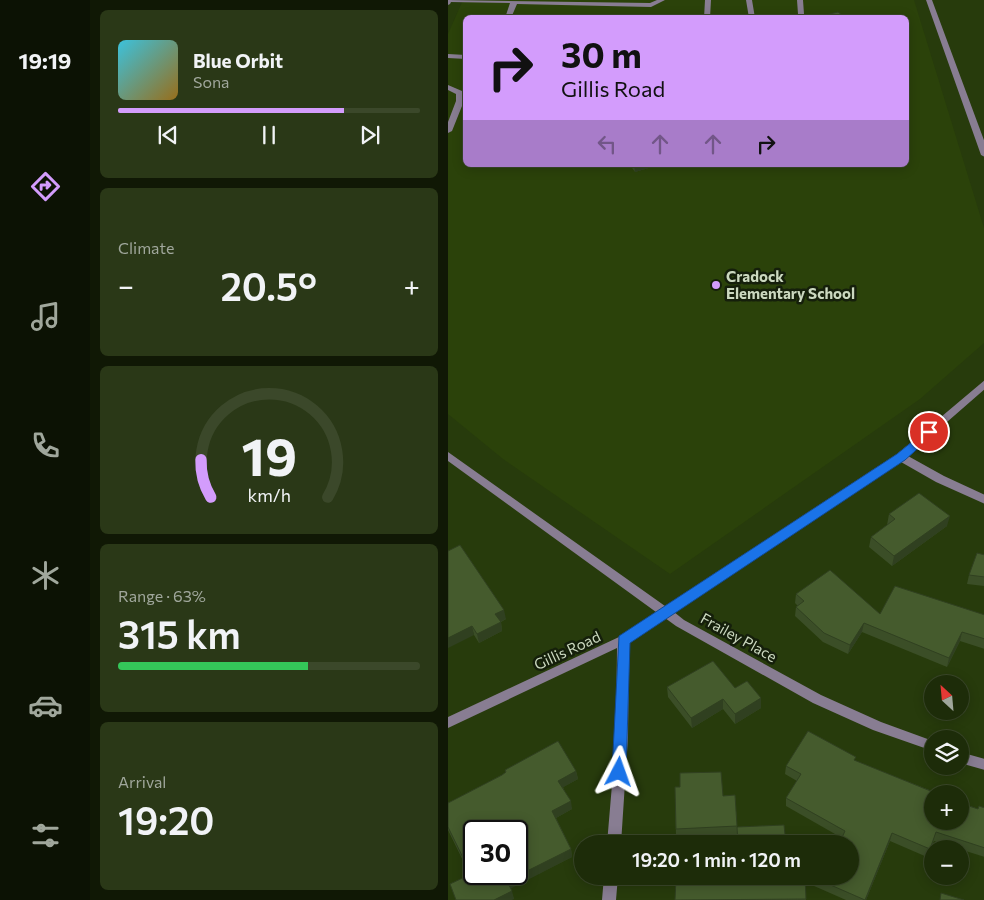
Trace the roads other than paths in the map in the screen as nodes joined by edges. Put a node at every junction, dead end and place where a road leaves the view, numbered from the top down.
1 (662, 0) edge
2 (708, 0) edge
3 (749, 0) edge
4 (800, 0) edge
5 (929, 0) edge
6 (448, 1) edge
7 (514, 2) junction
8 (509, 15) edge
9 (707, 15) edge
10 (752, 15) edge
11 (801, 15) edge
12 (448, 56) edge
13 (463, 56) edge
14 (448, 87) edge
15 (448, 131) edge
16 (984, 155) edge
17 (984, 383) edge
18 (448, 456) edge
19 (901, 457) junction
20 (984, 500) edge
21 (664, 612) junction
22 (623, 640) junction
23 (448, 723) edge
24 (924, 743) edge
25 (969, 760) edge
26 (984, 766) edge
27 (615, 835) edge
28 (610, 885) edge
29 (609, 900) edge

1 - 7 street
2 - 9 street
3 - 10 street
4 - 11 street
5 - 16 street
6 - 7 street
7 - 8 street
12 - 13 street
14 - 15 street
17 - 19 street, Gillis Road
18 - 21 street, Frailey Place
19 - 20 street
19 - 21 street, Gillis Road
21 - 22 street, Gillis Road
21 - 24 street, Frailey Place
22 - 23 street, Gillis Road
22 - 27 street
25 - 26 street
28 - 29 street

